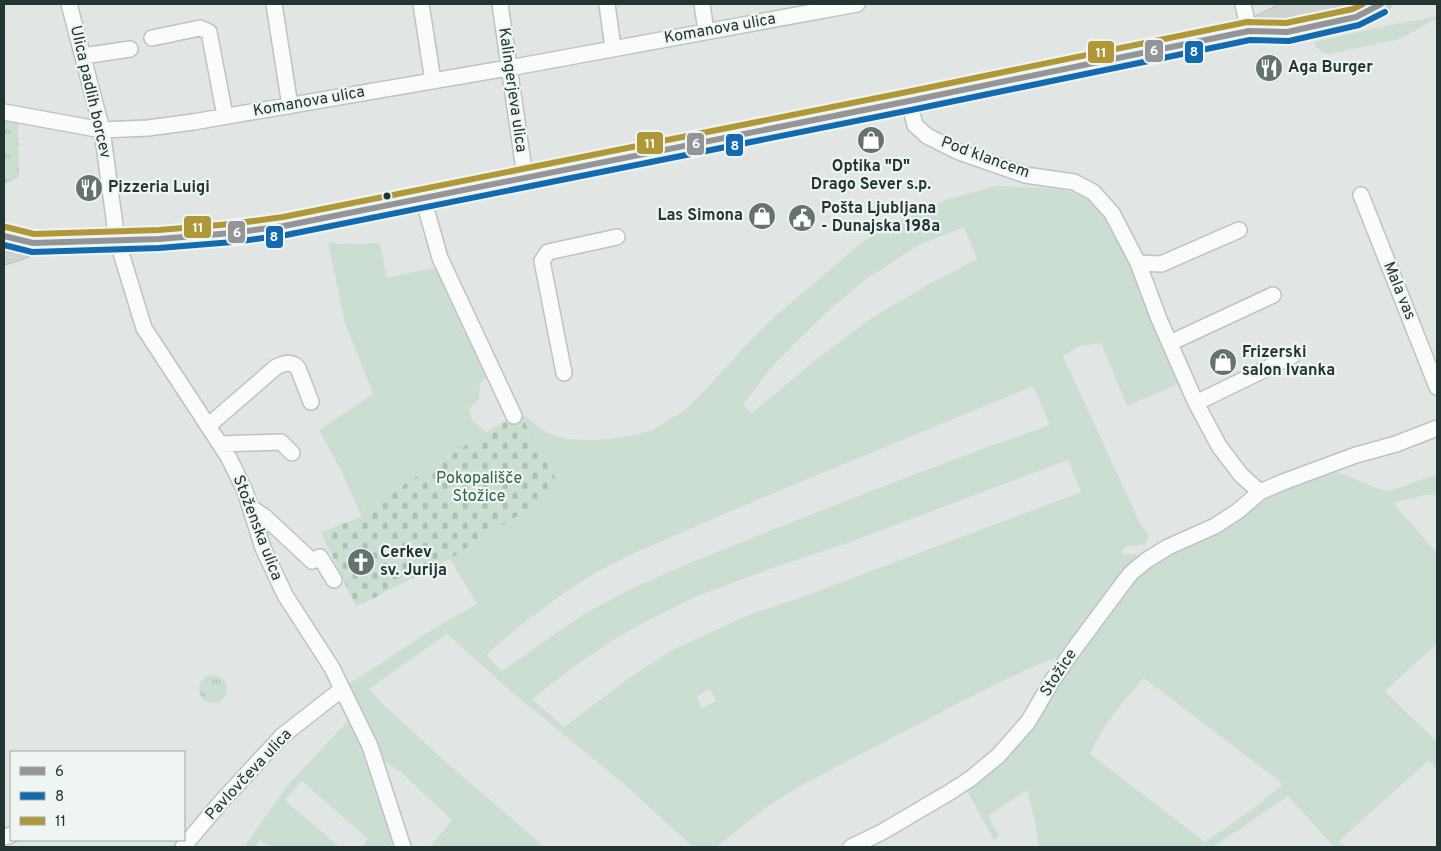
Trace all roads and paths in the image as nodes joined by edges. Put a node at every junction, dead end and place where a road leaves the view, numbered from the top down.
1 (69, 4) edge
2 (274, 4) edge
3 (421, 4) edge
4 (500, 4) edge
5 (607, 4) edge
6 (702, 4) edge
7 (857, 4) edge
8 (1243, 4) edge
9 (1332, 4) edge
10 (1381, 4) edge
11 (795, 10) edge
12 (706, 31) junction
13 (1248, 31) junction
14 (152, 38) dead end
15 (130, 48) dead end
16 (613, 48) junction
17 (83, 56) junction
18 (509, 68) junction
19 (434, 81) junction
20 (909, 101) junction
21 (290, 106) junction
22 (4, 112) edge
23 (225, 116) junction
24 (102, 130) junction
25 (525, 177) junction
26 (1360, 195) dead end
27 (423, 198) junction
28 (1239, 230) dead end
29 (4, 236) edge
30 (617, 237) dead end
31 (117, 240) junction
32 (33, 243) junction
33 (4, 255) edge
34 (1138, 263) junction
35 (1273, 295) dead end
36 (1170, 343) junction
37 (1292, 356) dead end
38 (564, 373) dead end
39 (1437, 387) edge
40 (311, 402) dead end
41 (1196, 402) junction
42 (514, 416) dead end
43 (208, 426) junction
44 (1437, 428) edge
45 (220, 444) junction
46 (292, 453) dead end
47 (1260, 492) junction
48 (250, 507) junction
49 (334, 580) dead end
50 (342, 689) junction
51 (183, 847) edge
52 (403, 847) edge
53 (852, 847) edge

1 - 17 street, Ulica padlih borcev
2 - 21 street
3 - 19 street
4 - 18 street, Kalingerjeva ulica
5 - 16 street
6 - 12 street
7 - 11 street, Komanova ulica
8 - 13 street
9 - 13 main road
10 - 13 main road
11 - 12 street, Komanova ulica
12 - 16 street, Komanova ulica
13 - 20 main road
14 - 23 street
15 - 17 street
16 - 18 street, Komanova ulica
17 - 24 street, Ulica padlih borcev
18 - 19 street, Komanova ulica
18 - 25 street, Kalingerjeva ulica
19 - 21 street, Komanova ulica
20 - 25 main road
20 - 34 street, Pod klancem
21 - 23 street, Komanova ulica
22 - 24 street, Komanova ulica
23 - 24 street, Komanova ulica
24 - 31 street, Ulica padlih borcev
25 - 27 main road
26 - 39 street, Mala vas
27 - 31 main road
27 - 42 street
28 - 34 street
29 - 32 main road
30 - 38 street
31 - 32 main road
31 - 43 street, Stoženska ulica
32 - 33 main road
34 - 36 street, Pod klancem
35 - 36 street
36 - 41 street, Pod klancem
37 - 41 street
40 - 43 street
41 - 47 street, Pod klancem
43 - 45 street, Stoženska ulica
44 - 47 street
45 - 46 street
45 - 48 street, Stoženska ulica
47 - 53 street, Stožice
48 - 49 street
48 - 50 street, Stoženska ulica
50 - 51 street, Pavlovčeva ulica
50 - 52 street, Stoženska ulica

